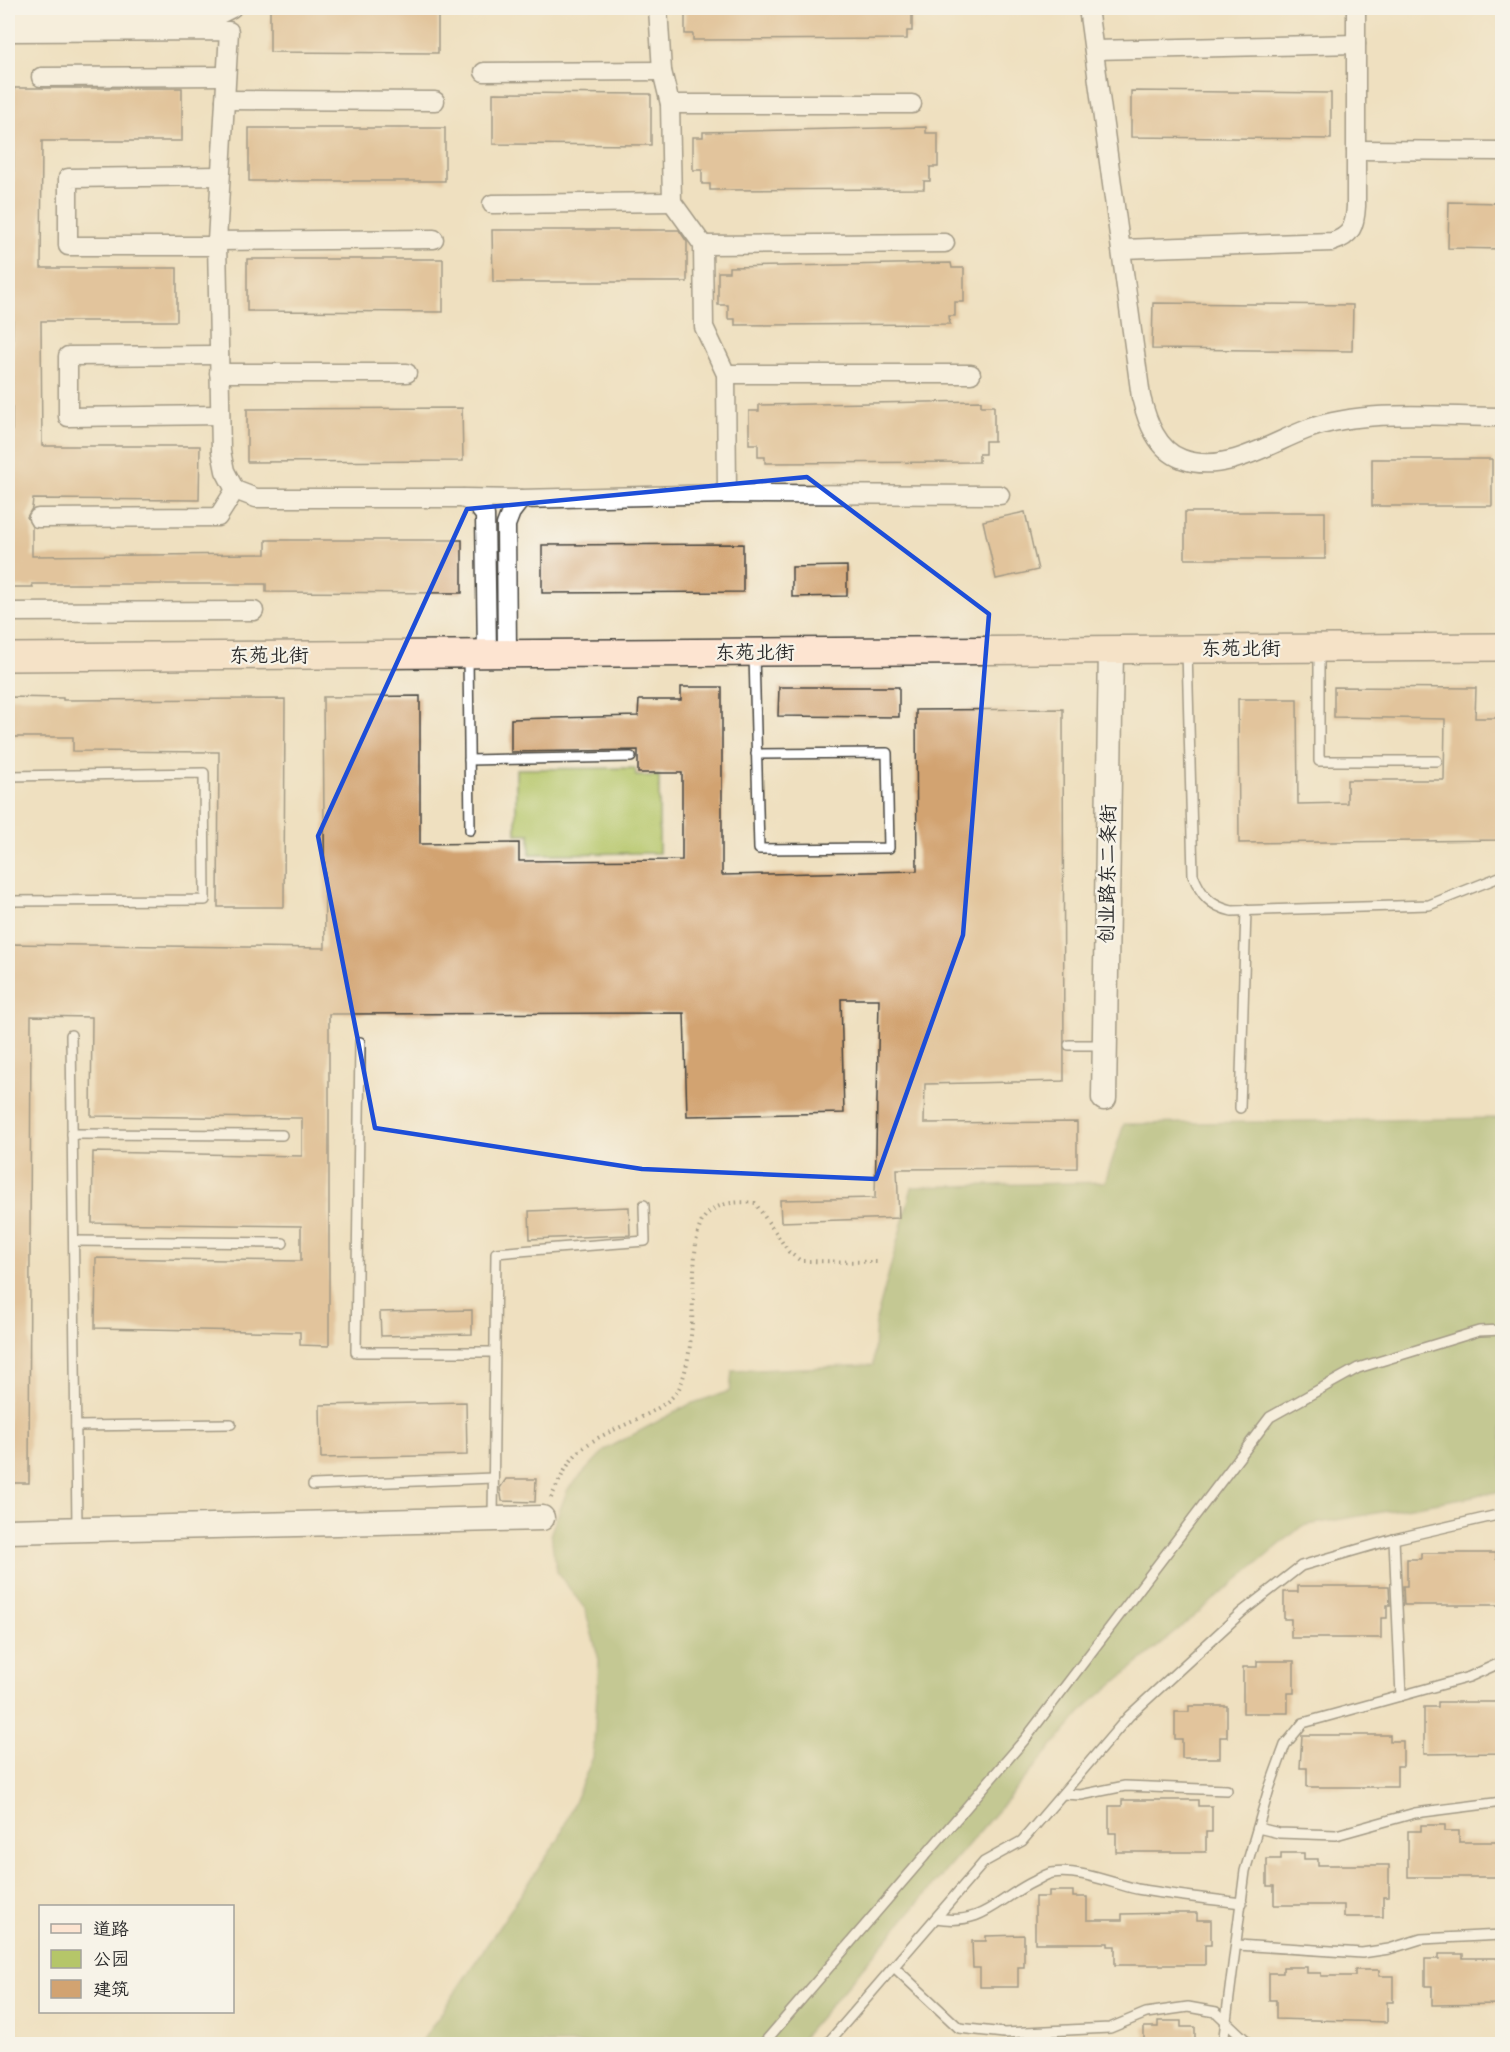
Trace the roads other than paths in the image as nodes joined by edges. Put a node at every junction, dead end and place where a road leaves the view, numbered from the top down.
1 (231, 8) edge
2 (658, 8) edge
3 (1088, 8) edge
4 (1356, 8) edge
5 (8, 15) edge
6 (229, 31) junction
7 (8, 32) edge
8 (1356, 44) junction
9 (1094, 50) junction
10 (662, 71) junction
11 (484, 72) dead end
12 (226, 76) junction
13 (42, 77) dead end
14 (225, 100) junction
15 (435, 101) dead end
16 (670, 104) junction
17 (912, 104) dead end
18 (1356, 150) junction
19 (1503, 151) edge
20 (220, 176) junction
21 (672, 202) junction
22 (492, 204) dead end
23 (434, 240) dead end
24 (945, 243) dead end
25 (217, 244) junction
26 (703, 245) junction
27 (1121, 249) junction
28 (219, 364) junction
29 (407, 373) dead end
30 (726, 374) junction
31 (971, 374) dead end
32 (220, 415) junction
33 (1503, 417) edge
34 (235, 490) junction
35 (727, 494) junction
36 (1000, 495) dead end
37 (462, 498) junction
38 (521, 499) junction
39 (38, 518) dead end
40 (254, 611) dead end
41 (8, 612) edge
42 (1503, 647) edge
43 (1319, 648) junction
44 (1187, 649) junction
45 (1111, 650) junction
46 (754, 652) junction
47 (487, 654) junction
48 (8, 657) edge
49 (756, 754) junction
50 (631, 757) dead end
51 (469, 760) junction
52 (1437, 761) dead end
53 (8, 776) edge
54 (470, 830) dead end
55 (1503, 876) edge
56 (8, 901) edge
57 (1246, 910) junction
58 (71, 1035) dead end
59 (360, 1042) dead end
60 (1069, 1045) dead end
61 (1105, 1045) junction
62 (1104, 1098) dead end
63 (1240, 1108) dead end
64 (72, 1134) junction
65 (282, 1135) dead end
66 (645, 1205) dead end
67 (74, 1241) junction
68 (282, 1243) dead end
69 (1503, 1330) edge
70 (495, 1352) junction
71 (231, 1424) dead end
72 (76, 1426) junction
73 (493, 1478) junction
74 (313, 1485) dead end
75 (1503, 1514) edge
76 (542, 1518) road end
77 (493, 1519) junction
78 (77, 1529) junction
79 (8, 1531) edge
80 (1394, 1539) junction
81 (1503, 1662) edge
82 (1401, 1696) junction
83 (1227, 1790) dead end
84 (1063, 1794) junction
85 (1503, 1802) edge
86 (1258, 1828) junction
87 (1242, 1903) junction
88 (936, 1918) junction
89 (1503, 1935) edge
90 (1238, 1945) junction
91 (894, 1966) junction
92 (1227, 2023) junction
93 (764, 2044) edge
94 (827, 2044) edge
95 (1223, 2044) edge
96 (1250, 2044) edge

1 - 5 street
1 - 6 street
2 - 10 street
3 - 9 street
4 - 8 street
6 - 7 street
6 - 12 street
8 - 9 street
8 - 18 street
9 - 27 street
10 - 11 street
10 - 16 street
12 - 13 street
12 - 14 street
14 - 15 street
14 - 20 street
16 - 17 street
16 - 21 street
18 - 19 street
18 - 27 street
20 - 25 street
20 - 25 street
21 - 22 street
21 - 26 street
23 - 25 street
24 - 26 street
25 - 28 street
26 - 30 street
27 - 33 street
28 - 29 street
28 - 32 street
28 - 32 street
30 - 31 street
30 - 35 street
32 - 34 street
34 - 37 street
34 - 39 street
35 - 36 street
35 - 38 street
37 - 38 street
37 - 47 street
38 - 47 street
40 - 41 street
42 - 43 main road, 东苑北街
43 - 44 main road, 东苑北街
43 - 52 lane
44 - 45 main road, 东苑北街
44 - 57 lane
45 - 46 main road, 东苑北街
45 - 61 street, 创业路东二条街
46 - 47 main road, 东苑北街
46 - 49 lane
47 - 48 main road, 东苑北街
47 - 51 lane
49 - 49 lane
50 - 51 lane
51 - 54 lane
53 - 56 lane
55 - 57 lane
57 - 63 lane
58 - 64 lane
59 - 70 lane
60 - 61 lane
61 - 62 street, 创业路东二条街
64 - 65 lane
64 - 67 lane
66 - 70 lane
67 - 68 lane
67 - 72 lane
69 - 93 lane
70 - 73 lane
71 - 72 lane
72 - 78 lane
73 - 74 lane
73 - 77 lane
75 - 80 lane
76 - 77 street
77 - 78 street
78 - 79 street
80 - 82 lane
80 - 84 lane
81 - 82 lane
82 - 86 lane
83 - 84 lane
84 - 88 lane
85 - 86 lane
86 - 87 lane
87 - 88 lane
87 - 90 lane
88 - 91 lane
89 - 90 lane
90 - 92 lane
91 - 92 lane
91 - 94 lane
92 - 95 lane
92 - 96 lane

